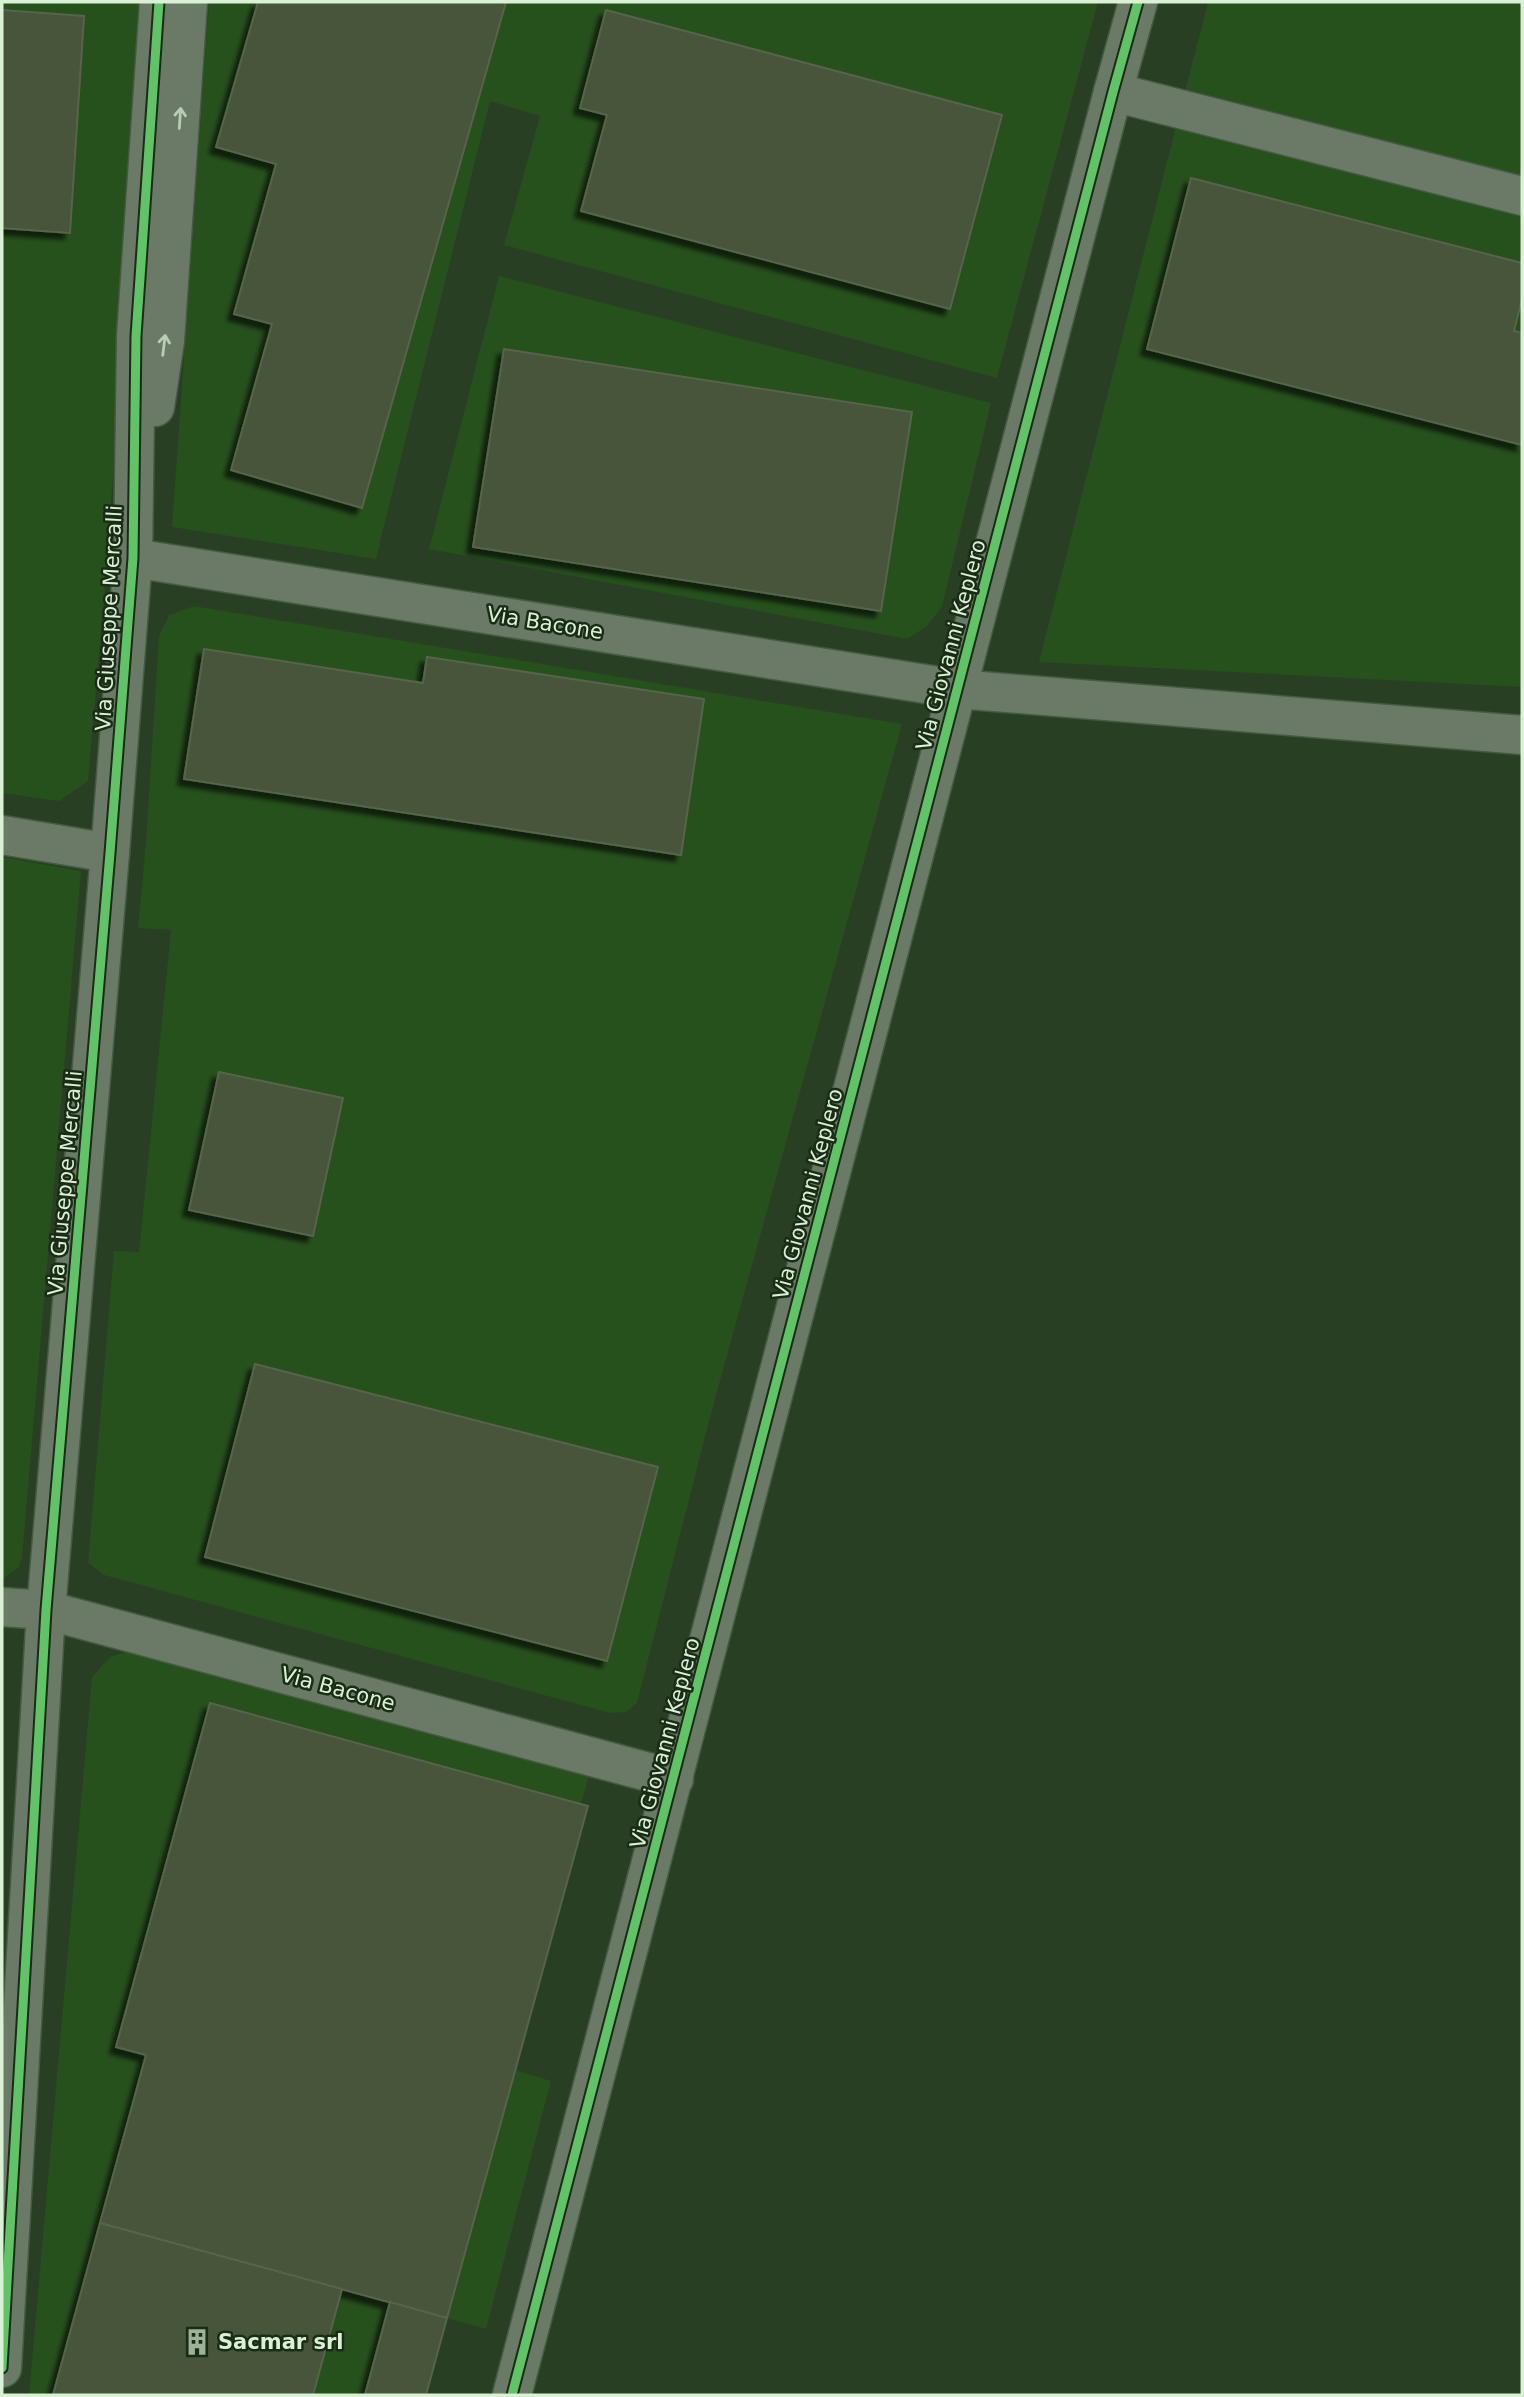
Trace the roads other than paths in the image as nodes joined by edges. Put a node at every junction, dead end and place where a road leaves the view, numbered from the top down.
1 (159, 2) edge
2 (188, 2) edge
3 (1138, 2) edge
4 (1113, 92) junction
5 (1522, 196) edge
6 (133, 558) junction
7 (957, 689) junction
8 (1522, 735) edge
9 (2, 835) edge
10 (110, 853) junction
11 (2, 1607) edge
12 (46, 1610) junction
13 (674, 1779) junction
14 (2, 2368) edge
15 (512, 2395) edge

1 - 6 street, Via Giuseppe Mercalli
6 -> 2 street, Via Giuseppe Mercalli
3 - 4 street, Via Giovanni Keplero
4 - 5 street
4 - 7 street, Via Giovanni Keplero
6 - 7 street, Via Bacone
6 - 10 street, Via Giuseppe Mercalli
7 - 8 street, Via Bacone
7 - 13 street, Via Giovanni Keplero
9 - 10 street
10 - 12 street, Via Giuseppe Mercalli
11 - 12 street, Via Bacone
12 - 13 street, Via Bacone
12 - 14 street, Via Giuseppe Mercalli
13 - 15 street, Via Giovanni Keplero

